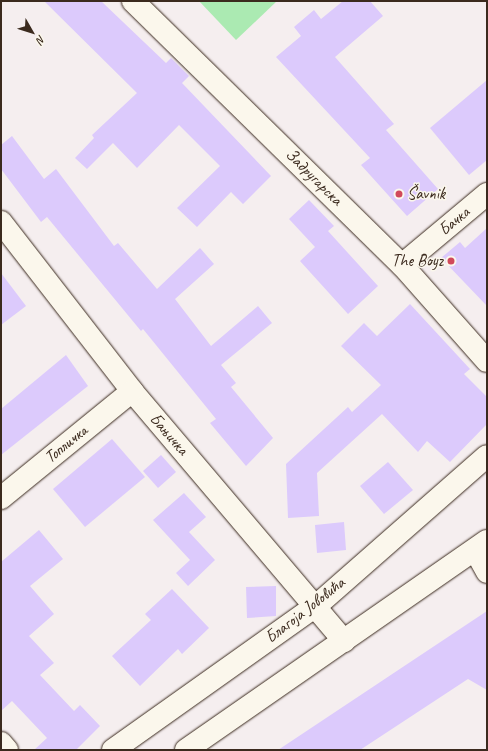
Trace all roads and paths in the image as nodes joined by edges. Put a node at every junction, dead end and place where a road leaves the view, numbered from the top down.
1 (133, 1) edge
2 (487, 194) edge
3 (1, 222) edge
4 (402, 265) junction
5 (487, 361) edge
6 (132, 391) junction
7 (487, 456) edge
8 (1, 498) edge
9 (481, 545) edge
10 (487, 572) edge
11 (316, 606) junction
12 (344, 641) junction
13 (1, 743) edge
14 (7, 750) edge
15 (113, 750) edge
16 (186, 750) edge

1 - 4 street, Задругарска
2 - 4 street, Бачка
3 - 6 street, Бањичка
4 - 5 street, Задругарска
6 - 8 street, Топличка
6 - 11 street, Бањичка
7 - 11 street, Благоја Јововића
9 - 10 street
9 - 12 street
11 - 12 street, Бањичка
11 - 15 street, Благоја Јововића
12 - 16 street
13 - 14 street

